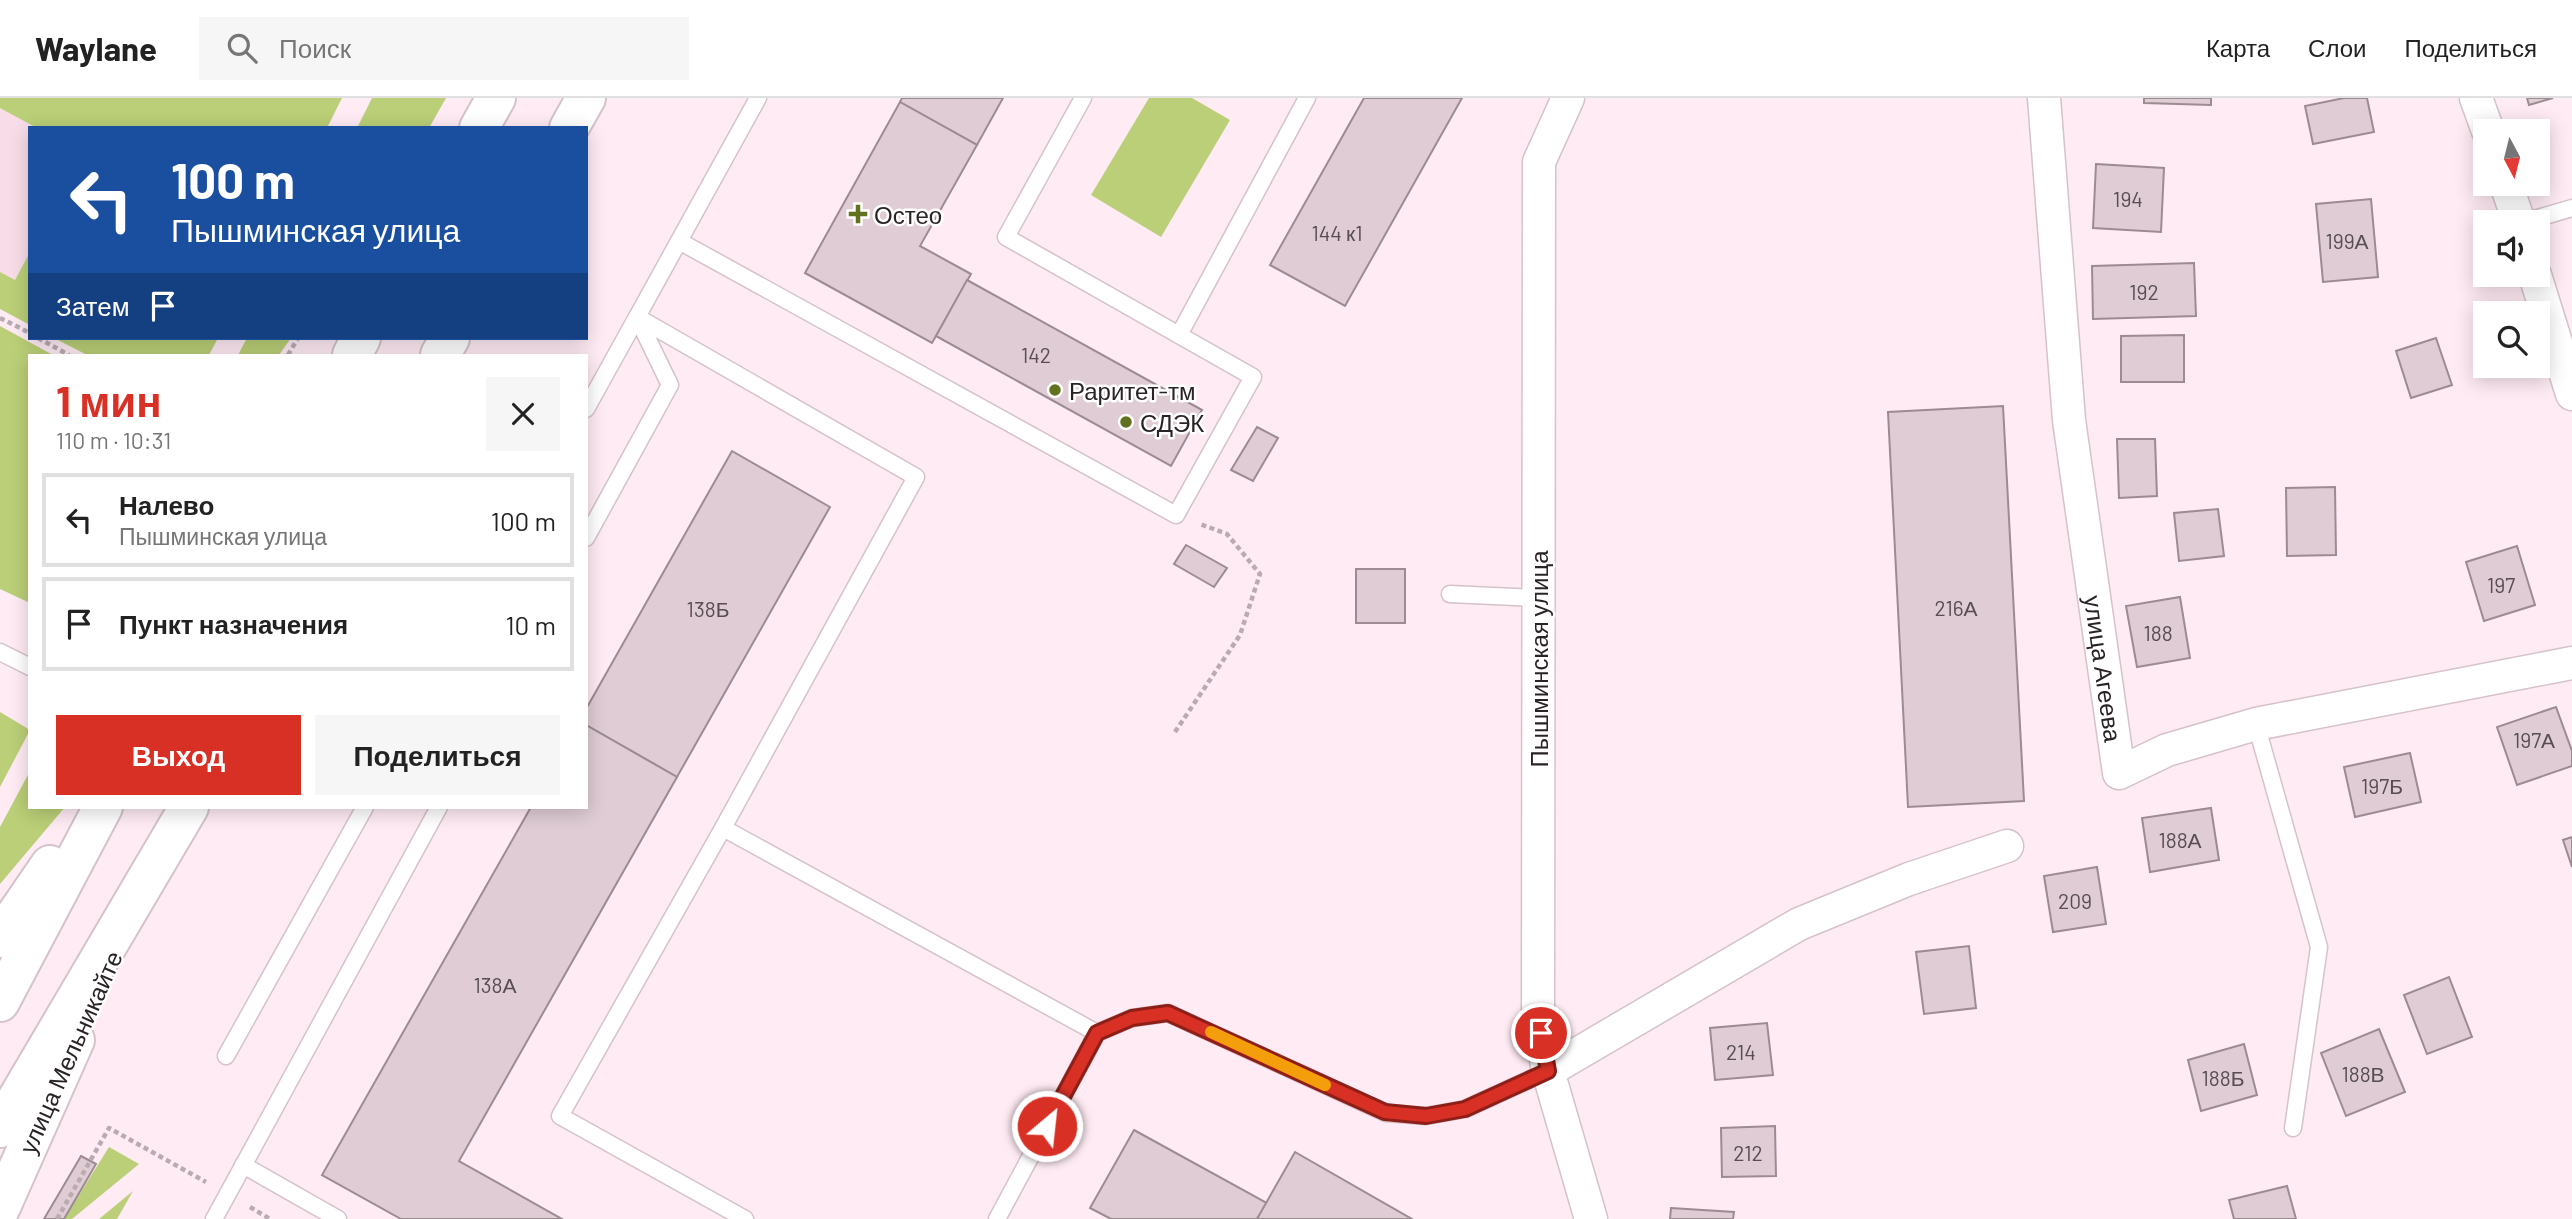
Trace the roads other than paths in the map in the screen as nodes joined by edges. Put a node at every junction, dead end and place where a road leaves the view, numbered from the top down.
1 (586, 98) edge
2 (758, 98) edge
3 (1083, 98) edge
4 (1307, 98) edge
5 (1568, 98) edge
6 (2044, 98) edge
7 (2476, 98) edge
8 (2484, 119) edge
9 (570, 126) edge
10 (2572, 208) edge
11 (2550, 214) edge
12 (679, 241) junction
13 (2539, 287) edge
14 (638, 317) junction
15 (1179, 335) junction
16 (2572, 394) edge
17 (588, 405) edge
18 (588, 534) edge
19 (1450, 594) dead end
20 (1538, 598) junction
21 (0, 652) edge
22 (2572, 663) edge
23 (28, 666) edge
24 (2256, 724) junction
25 (91, 809) edge
26 (102, 809) edge
27 (188, 809) edge
28 (364, 809) edge
29 (438, 809) edge
30 (723, 828) junction
31 (2007, 846) dead end
32 (140, 894) junction
33 (0, 938) edge
34 (0, 1002) edge
35 (1097, 1033) junction
36 (226, 1056) dead end
37 (1548, 1071) junction
38 (0, 1128) edge
39 (2293, 1128) dead end
40 (243, 1165) junction
41 (0, 1209) edge
42 (214, 1219) edge
43 (338, 1219) edge
44 (745, 1219) edge
45 (997, 1219) edge
46 (1591, 1219) edge

1 - 9 main road
2 - 12 lane
3 - 15 lane
4 - 15 lane
5 - 20 street, Пышминская улица
6 - 24 street, улица Агеева
7 - 8 street
10 - 11 lane
12 - 14 lane
12 - 15 lane
13 - 16 street
14 - 17 lane
14 - 18 lane
14 - 30 lane
19 - 20 lane
20 - 37 street, Пышминская улица
21 - 23 lane
22 - 24 street, улица Агеева
24 - 39 lane
25 - 33 main road
26 - 34 main road
27 - 32 main road, улица Мельникайте
28 - 36 lane
29 - 40 lane
30 - 35 lane
30 - 44 lane
31 - 37 street
32 - 38 main road, улица Мельникайте
32 - 41 main road, улица Мельникайте
35 - 37 lane
35 - 45 lane
37 - 46 street, Пышминская улица
40 - 42 lane
40 - 43 lane

